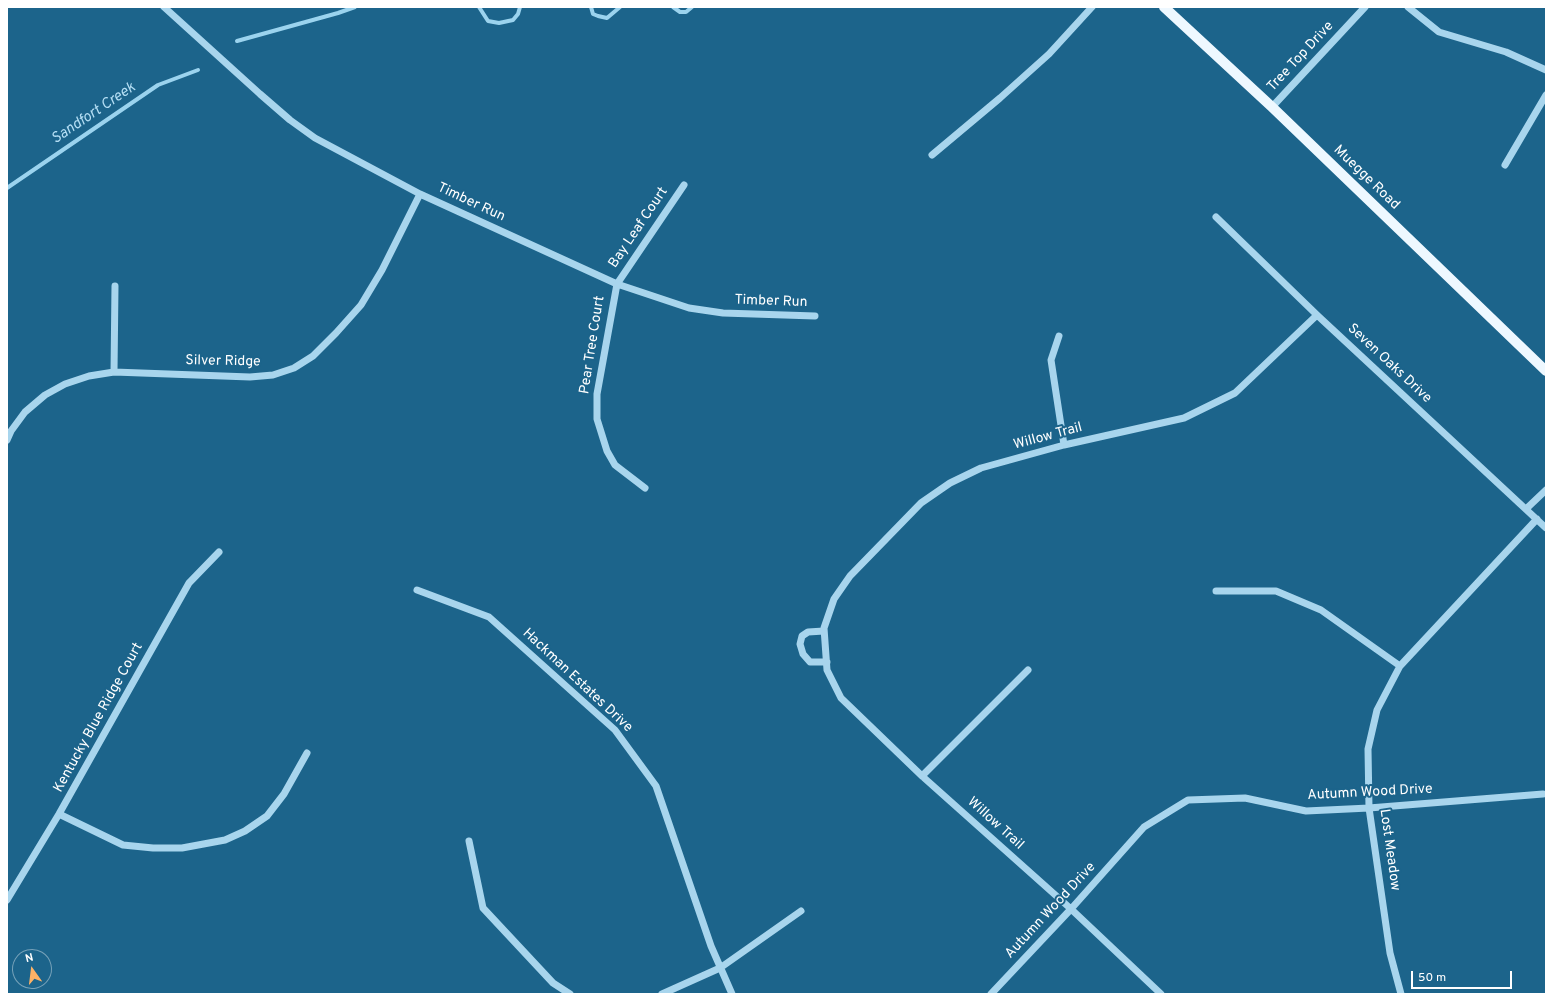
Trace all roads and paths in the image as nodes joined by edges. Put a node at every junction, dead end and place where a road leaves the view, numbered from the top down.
1 (164, 7) edge
2 (1092, 7) edge
3 (1164, 7) edge
4 (1365, 7) edge
5 (1408, 7) edge
6 (1546, 70) edge
7 (1546, 95) edge
8 (1272, 107) junction
9 (932, 155) dead end
10 (1505, 165) dead end
11 (684, 185) dead end
12 (420, 194) junction
13 (1216, 216) dead end
14 (616, 284) junction
15 (115, 286) dead end
16 (1317, 315) junction
17 (815, 316) dead end
18 (1059, 336) dead end
19 (1546, 371) edge
20 (114, 372) junction
21 (7, 440) edge
22 (1064, 445) junction
23 (645, 488) dead end
24 (1546, 490) edge
25 (1526, 509) junction
26 (1543, 523) edge
27 (219, 552) dead end
28 (417, 590) dead end
29 (1216, 591) dead end
30 (824, 631) junction
31 (827, 662) junction
32 (1400, 666) junction
33 (1028, 670) dead end
34 (307, 753) dead end
35 (922, 776) junction
36 (1543, 794) dead end
37 (1369, 808) junction
38 (59, 814) junction
39 (469, 841) dead end
40 (7, 900) edge
41 (1071, 909) junction
42 (801, 911) dead end
43 (720, 968) junction
44 (570, 994) edge
45 (662, 994) edge
46 (732, 994) edge
47 (991, 994) edge
48 (1161, 994) edge
49 (1401, 994) edge

1 - 12 street, Timber Run
2 - 9 street
3 - 8 main road, Muegge Road
4 - 8 street, Tree Top Drive
5 - 6 street
7 - 10 street
8 - 19 main road, Muegge Road
11 - 14 street, Bay Leaf Court
12 - 14 street, Timber Run
12 - 20 street, Silver Ridge
13 - 16 street, Seven Oaks Drive
14 - 17 street, Timber Run
14 - 23 street, Pear Tree Court
15 - 20 street
16 - 22 street, Willow Trail
16 - 25 street, Seven Oaks Drive
18 - 22 street
20 - 21 street, Silver Ridge
22 - 30 street, Willow Trail
24 - 25 street
25 - 26 street, Seven Oaks Drive
26 - 32 street
27 - 38 street, Kentucky Blue Ridge Court
28 - 43 street, Hackman Estates Drive
29 - 32 street
30 - 31 street, Willow Trail
30 - 31 street
31 - 35 street, Willow Trail
32 - 37 street, Lost Meadow
33 - 35 street
34 - 38 street
35 - 41 street, Willow Trail
36 - 37 street, Autumn Wood Drive
37 - 41 street, Autumn Wood Drive
37 - 49 street, Lost Meadow
38 - 40 street, Kentucky Blue Ridge Court
39 - 44 street
41 - 47 street, Autumn Wood Drive
41 - 48 street, Willow Trail
42 - 43 street
43 - 45 street
43 - 46 street, Hackman Estates Drive

